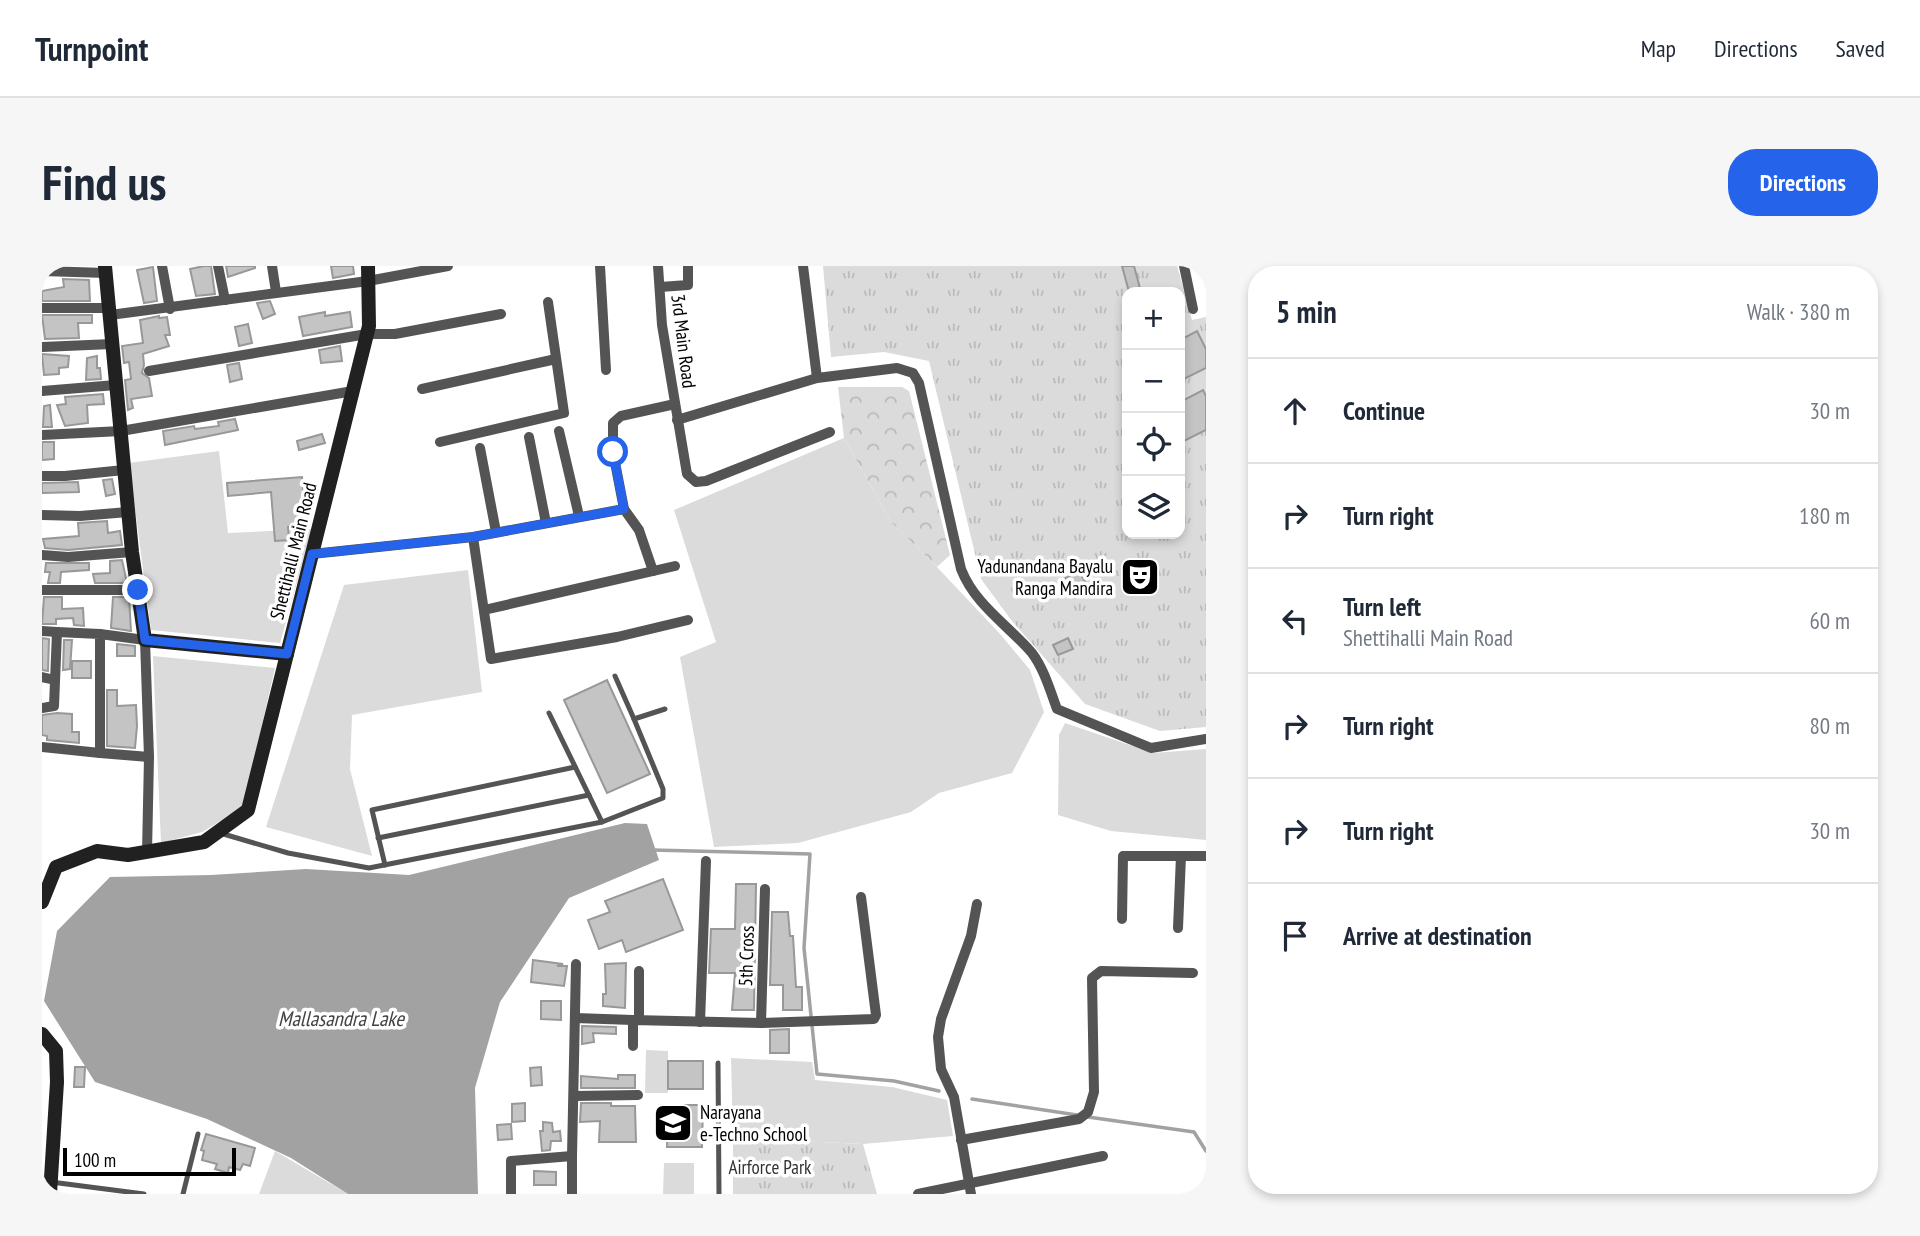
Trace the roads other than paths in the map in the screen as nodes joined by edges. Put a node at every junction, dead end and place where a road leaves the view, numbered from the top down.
1 (162, 266) edge
2 (218, 266) edge
3 (272, 266) edge
4 (448, 266) edge
5 (600, 266) edge
6 (658, 266) edge
7 (688, 266) edge
8 (803, 266) edge
9 (1184, 266) edge
10 (105, 269) edge
11 (42, 271) edge
12 (368, 273) edge
13 (660, 287) junction
14 (276, 292) junction
15 (225, 300) junction
16 (548, 302) dead end
17 (42, 308) edge
18 (170, 309) junction
19 (1192, 309) dead end
20 (109, 312) junction
21 (500, 314) dead end
22 (367, 334) junction
23 (112, 344) junction
24 (42, 347) edge
25 (556, 359) junction
26 (606, 370) dead end
27 (149, 371) dead end
28 (817, 378) junction
29 (116, 385) junction
30 (422, 389) dead end
31 (42, 391) edge
32 (353, 391) junction
33 (675, 404) junction
34 (677, 420) junction
35 (121, 431) junction
36 (559, 431) dead end
37 (830, 432) dead end
38 (42, 435) edge
39 (529, 437) dead end
40 (440, 442) dead end
41 (480, 448) dead end
42 (124, 470) junction
43 (42, 475) edge
44 (624, 509) junction
45 (128, 512) junction
46 (42, 514) edge
47 (579, 516) junction
48 (547, 523) junction
49 (496, 532) junction
50 (473, 537) junction
51 (132, 552) junction
52 (312, 554) junction
53 (42, 555) edge
54 (675, 566) dead end
55 (653, 571) junction
56 (42, 590) edge
57 (138, 590) junction
58 (484, 610) junction
59 (688, 620) dead end
60 (42, 631) edge
61 (57, 632) junction
62 (100, 634) junction
63 (145, 640) junction
64 (287, 654) junction
65 (615, 676) dead end
66 (42, 677) edge
67 (55, 680) junction
68 (42, 708) edge
69 (665, 709) dead end
70 (549, 713) dead end
71 (634, 719) junction
72 (1206, 739) edge
73 (42, 747) edge
74 (100, 753) junction
75 (149, 757) junction
76 (575, 766) junction
77 (589, 795) junction
78 (602, 822) junction
79 (217, 832) junction
80 (377, 838) junction
81 (147, 853) junction
82 (1181, 856) junction
83 (1206, 856) edge
84 (706, 861) dead end
85 (385, 866) junction
86 (765, 889) dead end
87 (861, 897) dead end
88 (42, 902) edge
89 (977, 904) dead end
90 (1122, 919) dead end
91 (1178, 928) dead end
92 (576, 964) dead end
93 (639, 971) dead end
94 (1193, 973) dead end
95 (575, 1018) junction
96 (636, 1020) junction
97 (700, 1022) junction
98 (761, 1023) junction
99 (42, 1034) edge
100 (633, 1046) dead end
101 (718, 1063) dead end
102 (638, 1095) dead end
103 (575, 1096) junction
104 (198, 1134) dead end
105 (961, 1140) junction
106 (572, 1156) junction
107 (1104, 1156) dead end
108 (50, 1188) edge
109 (970, 1189) edge
110 (144, 1194) edge
111 (183, 1194) edge
112 (511, 1194) edge
113 (572, 1194) edge
114 (719, 1194) edge
115 (918, 1194) edge

1 - 18 street
2 - 15 street
3 - 14 street
4 - 12 street
5 - 26 street
6 - 13 street, 3rd Main Road
7 - 13 street
8 - 28 street
9 - 19 street
10 - 11 street
10 - 20 street
12 - 14 street
12 - 22 street, Shettihalli Main Road
13 - 33 street, 3rd Main Road
14 - 15 street
15 - 18 street
16 - 25 street
17 - 20 street
18 - 20 street
20 - 23 street
21 - 22 street
22 - 27 street
22 - 32 street, Shettihalli Main Road
23 - 24 street
23 - 29 street
25 - 30 street
25 - 40 street
28 - 34 street
28 - 72 street
29 - 31 street
29 - 35 street
32 - 35 street
32 - 52 street, Shettihalli Main Road
33 - 34 street, 3rd Main Road
33 - 44 street
34 - 37 street, 3rd Main Road
35 - 38 street
35 - 42 street
36 - 47 street
39 - 48 street
41 - 49 street
42 - 43 street
42 - 45 street
44 - 47 street
44 - 55 street
45 - 46 street
45 - 51 street
47 - 48 street
48 - 49 street
49 - 50 street
50 - 52 street
50 - 58 street
51 - 53 street
51 - 57 street
52 - 64 street, Shettihalli Main Road
54 - 55 street
55 - 58 street
56 - 57 street
57 - 63 street
58 - 59 street
60 - 61 street
61 - 62 street
61 - 67 street
62 - 63 street
62 - 74 street
63 - 64 street
63 - 75 street
64 - 79 street, Shettihalli Main Road
65 - 71 lane
66 - 67 street
67 - 68 street
69 - 71 lane
70 - 76 lane
71 - 78 lane
73 - 74 street
74 - 75 street
75 - 81 street
76 - 77 lane
76 - 80 lane
77 - 78 lane
77 - 80 lane
78 - 85 lane
79 - 81 street, Shettihalli Main Road
79 - 85 lane
80 - 85 lane
81 - 88 street, Shettihalli Main Road
82 - 83 street
82 - 90 street
82 - 91 street
84 - 97 street
86 - 98 street, 5th Cross
87 - 98 street
89 - 105 street
92 - 95 street
93 - 96 street
94 - 105 street
95 - 96 street
95 - 103 street
96 - 97 street
96 - 100 street
97 - 98 street
99 - 108 street
101 - 114 lane
102 - 103 street
103 - 106 street
104 - 111 lane
105 - 109 street
106 - 112 street
106 - 113 street
107 - 109 street
108 - 110 lane
109 - 115 street

